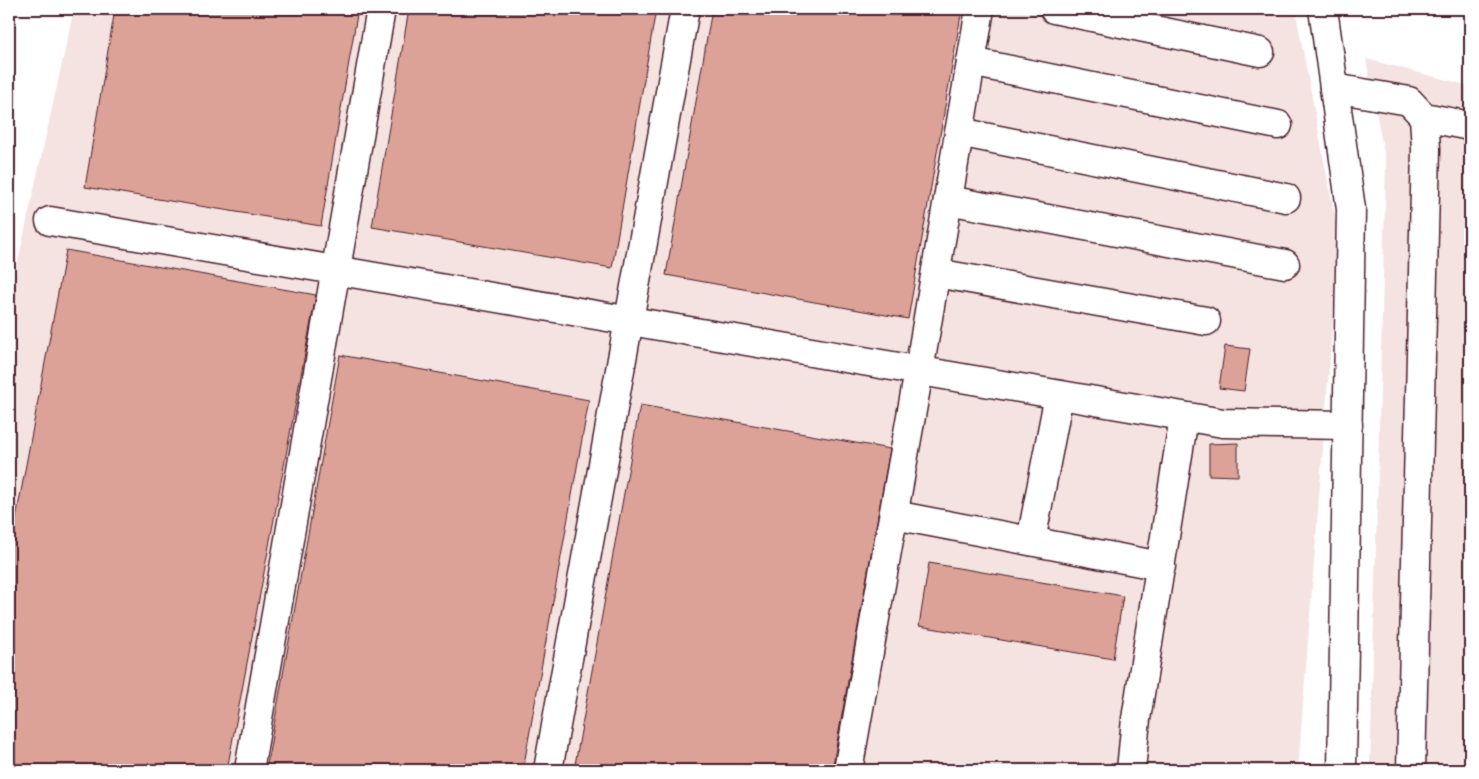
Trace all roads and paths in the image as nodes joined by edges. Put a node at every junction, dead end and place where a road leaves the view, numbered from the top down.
1 (381, 9) edge
2 (685, 9) edge
3 (980, 9) edge
4 (1054, 9) edge
5 (1323, 9) edge
6 (1260, 52) dead end
7 (971, 62) junction
8 (1334, 88) junction
9 (1424, 117) junction
10 (1278, 125) dead end
11 (1470, 126) edge
12 (960, 132) junction
13 (1286, 198) dead end
14 (948, 200) junction
15 (50, 221) dead end
16 (1285, 264) dead end
17 (336, 270) junction
18 (936, 273) junction
19 (629, 320) junction
20 (1206, 321) dead end
21 (919, 371) junction
22 (1059, 395) junction
23 (1184, 417) junction
24 (1348, 425) junction
25 (894, 515) junction
26 (1031, 541) junction
27 (1161, 566) junction
28 (249, 770) edge
29 (548, 770) edge
30 (848, 770) edge
31 (1131, 770) edge
32 (1342, 770) edge
33 (1411, 770) edge

1 - 17 street
2 - 19 street
3 - 7 street
4 - 6 street
5 - 8 street
7 - 10 street
7 - 12 street
8 - 9 street
8 - 24 street
9 - 11 street
9 - 33 street
12 - 13 street
12 - 14 street
14 - 16 street
14 - 18 street
15 - 17 street
17 - 19 street
17 - 28 street
18 - 20 street
18 - 21 street
19 - 21 street
19 - 29 street
21 - 22 street
21 - 25 street
22 - 23 street
22 - 26 street
23 - 24 street
23 - 27 street
24 - 32 street
25 - 26 street
25 - 30 street
26 - 27 street
27 - 31 street

